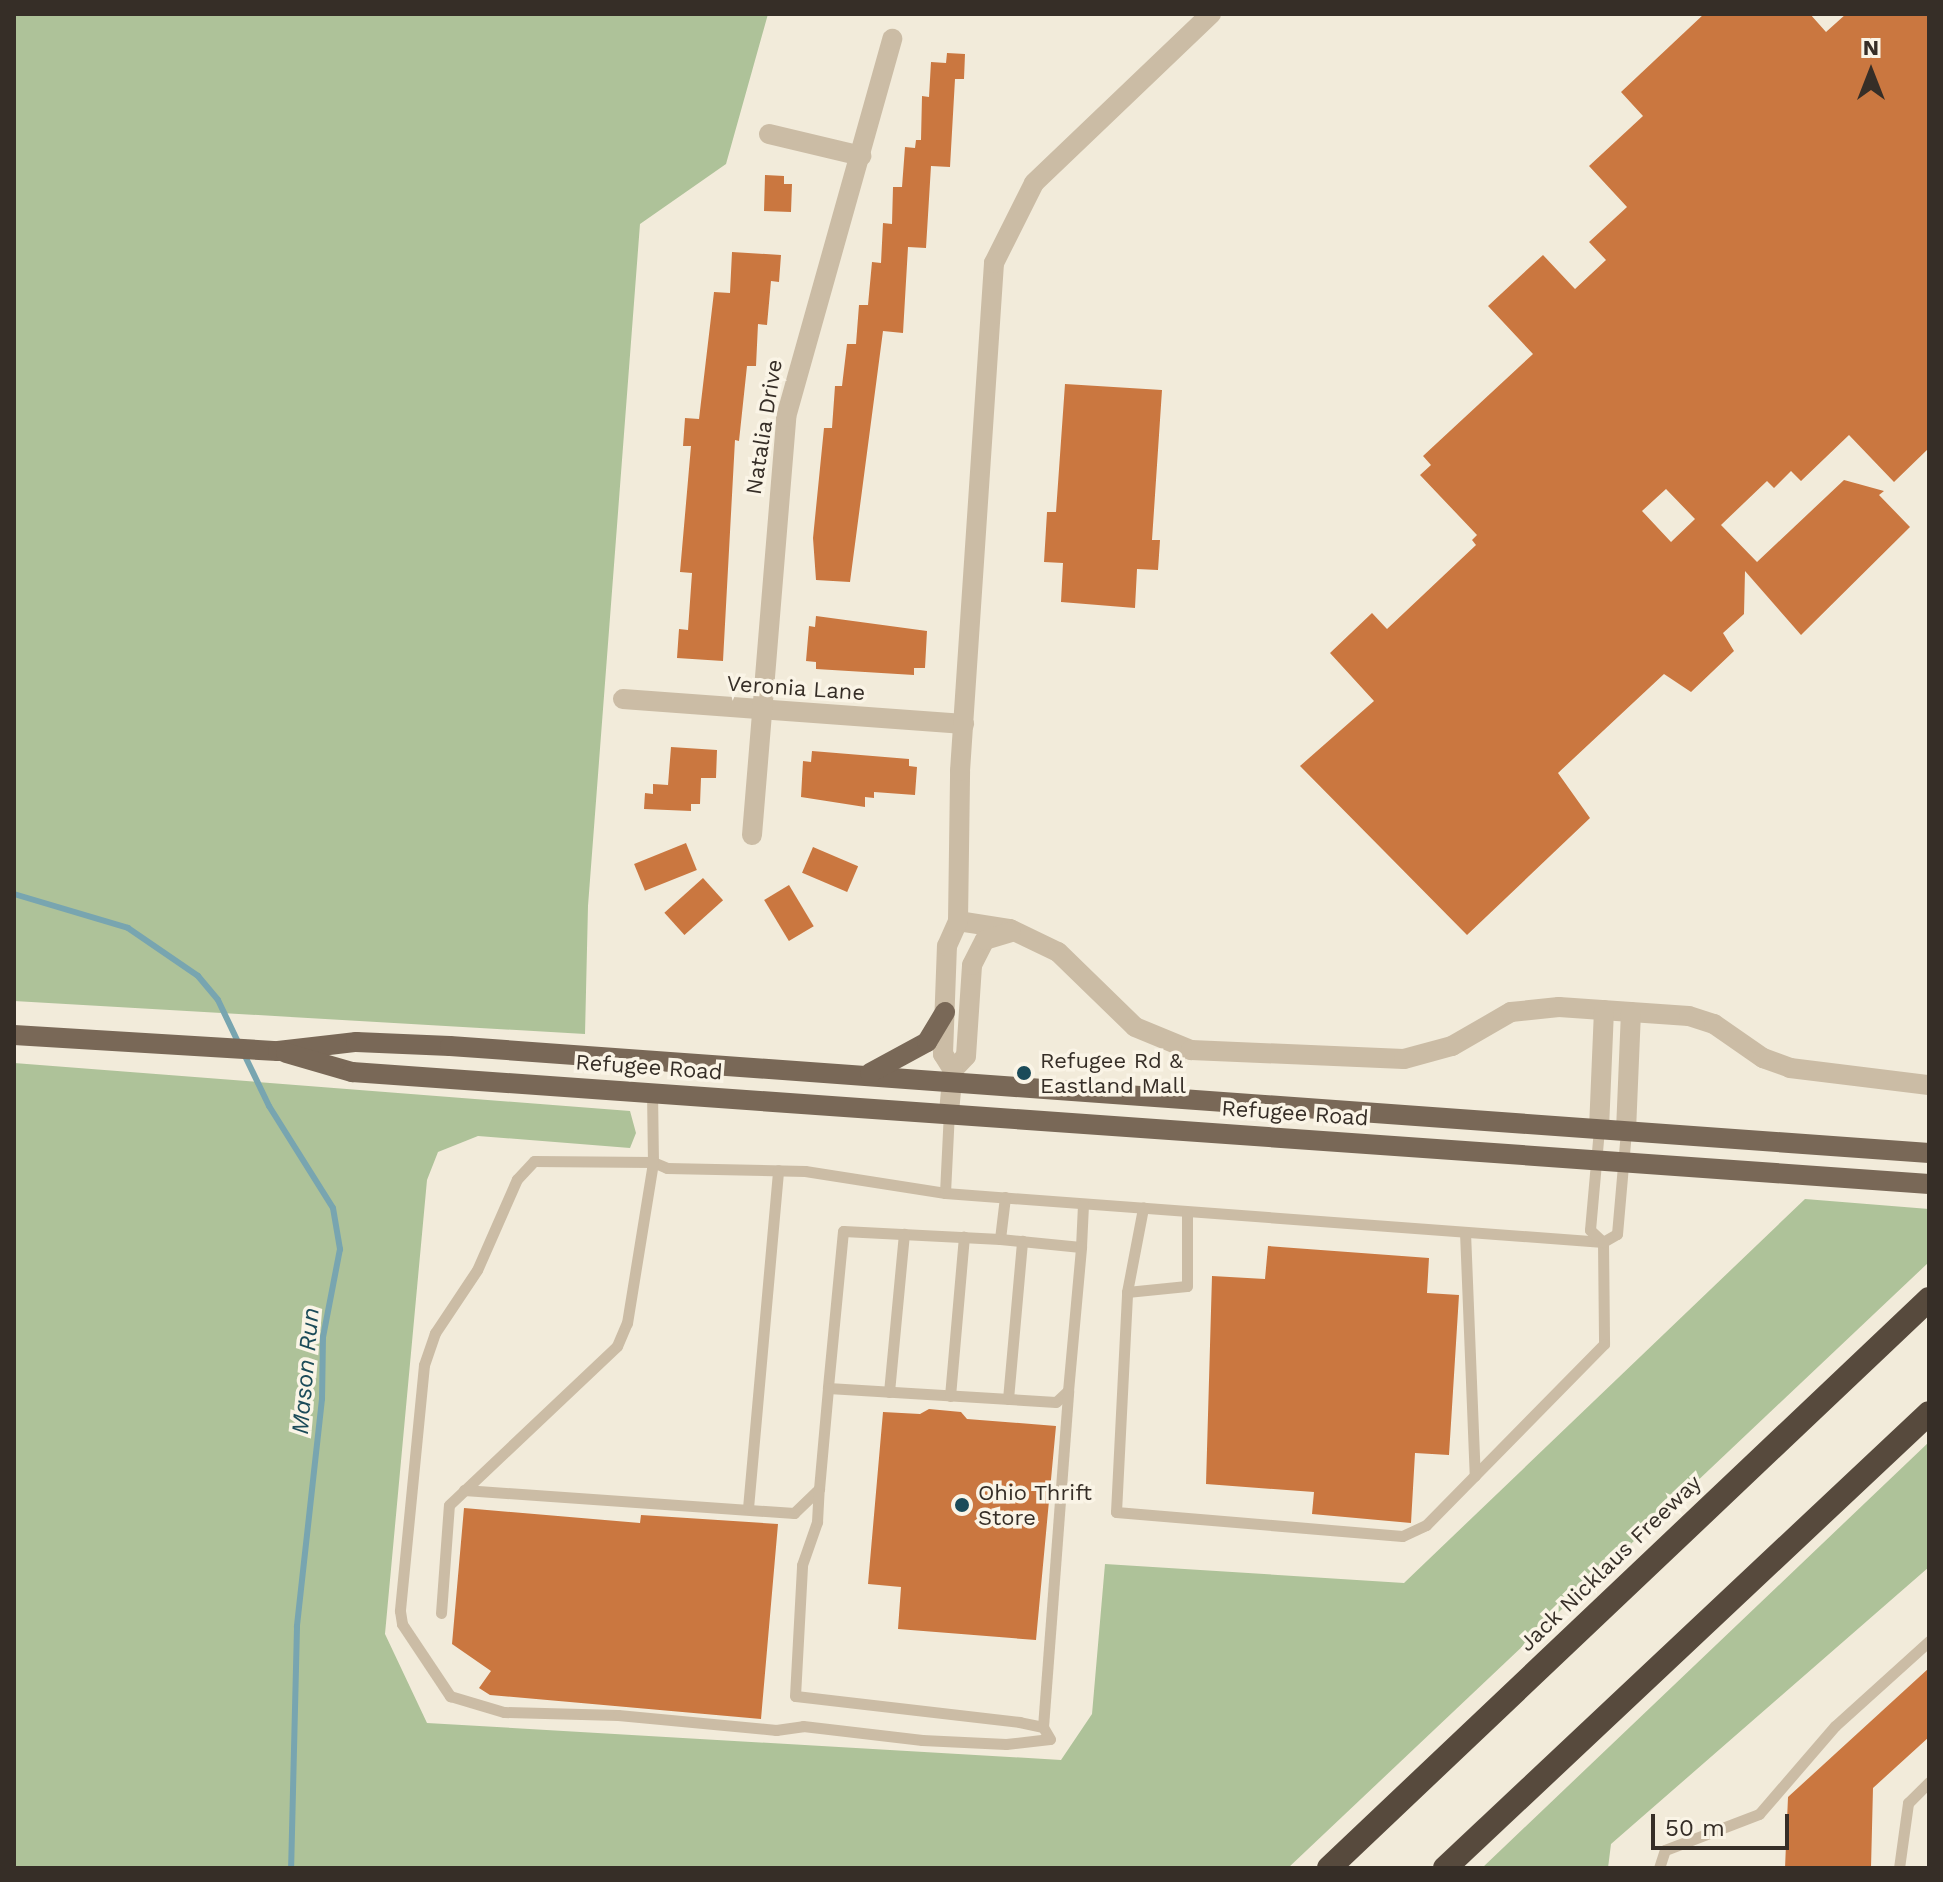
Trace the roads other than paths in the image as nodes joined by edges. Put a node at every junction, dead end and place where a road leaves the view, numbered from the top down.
1 (1211, 14) edge
2 (892, 39) dead end
3 (769, 134) dead end
4 (861, 156) junction
5 (623, 699) dead end
6 (760, 709) junction
7 (964, 724) junction
8 (752, 835) dead end
9 (958, 921) junction
10 (1015, 932) junction
11 (972, 965) junction
12 (1604, 1010) junction
13 (945, 1012) junction
14 (1631, 1012) junction
15 (14, 1035) edge
16 (269, 1050) junction
17 (865, 1075) junction
18 (952, 1076) junction
19 (1929, 1085) edge
20 (652, 1091) junction
21 (949, 1112) junction
22 (1599, 1129) junction
23 (1626, 1131) junction
24 (1929, 1153) edge
25 (1595, 1159) junction
26 (1625, 1161) junction
27 (653, 1162) junction
28 (778, 1170) junction
29 (1929, 1184) edge
30 (945, 1193) junction
31 (1005, 1197) junction
32 (1083, 1204) junction
33 (1143, 1208) junction
34 (1187, 1212) junction
35 (1465, 1232) junction
36 (904, 1234) junction
37 (964, 1237) junction
38 (1000, 1239) junction
39 (1022, 1241) junction
40 (1603, 1242) junction
41 (1081, 1247) junction
42 (1127, 1292) junction
43 (1929, 1299) edge
44 (828, 1388) junction
45 (1068, 1391) junction
46 (889, 1392) junction
47 (950, 1396) junction
48 (1008, 1399) junction
49 (1929, 1413) edge
50 (1475, 1476) junction
51 (819, 1489) junction
52 (464, 1490) junction
53 (748, 1508) junction
54 (441, 1613) dead end
55 (1929, 1641) edge
56 (1043, 1727) junction
57 (1929, 1782) edge
58 (1329, 1868) edge
59 (1445, 1868) edge
60 (1659, 1868) edge
61 (1899, 1868) edge

1 - 7 street
2 - 4 street, Natalia Drive
3 - 4 street
4 - 6 street, Natalia Drive
5 - 6 street, Veronia Lane
6 - 7 street, Veronia Lane
6 - 8 street, Natalia Drive
7 - 9 street
9 - 10 street
9 - 11 street
9 - 13 street
10 - 11 street
10 - 12 street
11 - 18 street
12 - 14 street
12 - 22 street
13 - 17 main road
13 - 18 street
14 - 19 street
14 - 23 street
15 - 16 main road, Refugee Road
16 - 17 main road, Refugee Road
16 - 20 main road, Refugee Road
17 - 18 main road, Refugee Road
18 - 21 street
18 - 22 main road, Refugee Road
20 - 21 main road, Refugee Road
20 - 27 lane
21 - 25 main road, Refugee Road
21 - 30 lane
22 - 23 main road, Refugee Road
22 - 25 lane
23 - 24 main road, Refugee Road
23 - 26 lane
25 - 26 main road, Refugee Road
25 - 40 lane
26 - 29 main road, Refugee Road
26 - 40 lane
27 - 28 lane
27 - 52 lane
27 - 56 lane
28 - 30 lane
28 - 53 lane
30 - 31 lane
31 - 32 lane
31 - 38 lane
32 - 33 lane
32 - 41 lane
33 - 34 lane
33 - 42 lane
34 - 35 lane
34 - 42 lane
35 - 40 lane
35 - 50 lane
36 - 37 lane
36 - 44 lane
36 - 46 lane
37 - 38 lane
37 - 47 lane
38 - 39 lane
39 - 41 lane
39 - 48 lane
40 - 50 lane
41 - 45 lane
42 - 50 lane
43 - 58 highway, Jack Nicklaus Freeway
44 - 46 lane
44 - 51 lane
45 - 48 lane
45 - 56 lane
46 - 47 lane
47 - 48 lane
49 - 59 highway
51 - 53 lane
51 - 56 lane
52 - 53 lane
52 - 54 lane
55 - 60 lane
57 - 61 lane

